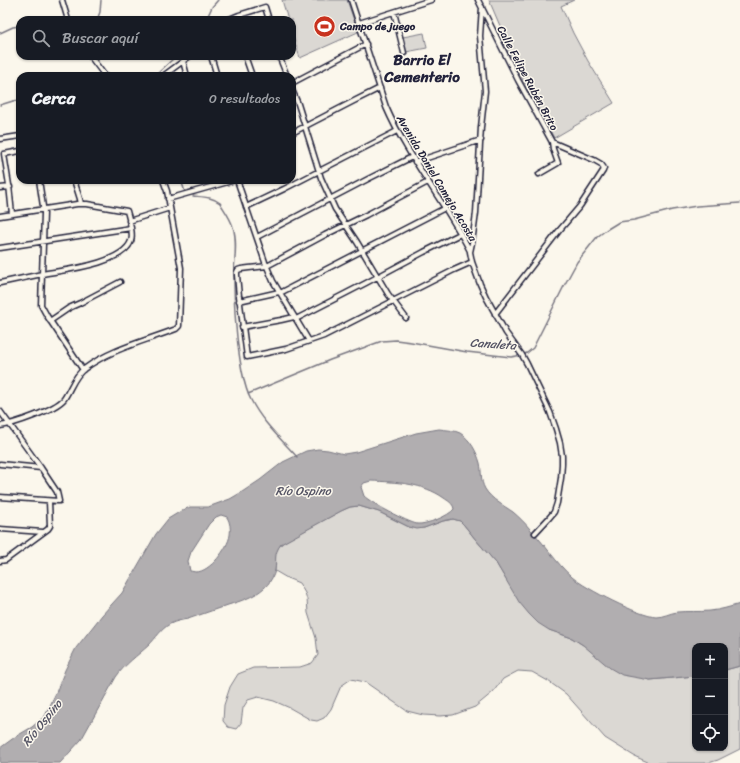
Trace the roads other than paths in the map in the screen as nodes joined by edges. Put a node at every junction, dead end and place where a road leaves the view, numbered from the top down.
1 (62, 0) edge
2 (351, 0) edge
3 (431, 0) edge
4 (478, 0) edge
5 (482, 7) junction
6 (394, 12) junction
7 (67, 16) edge
8 (241, 16) edge
9 (268, 16) edge
10 (359, 23) junction
11 (366, 44) junction
12 (404, 52) dead end
13 (93, 60) edge
14 (212, 60) edge
15 (246, 60) edge
16 (281, 60) edge
17 (183, 61) joint
18 (101, 72) edge
19 (168, 72) edge
20 (186, 72) edge
21 (216, 72) edge
22 (251, 72) edge
23 (285, 72) edge
24 (296, 81) edge
25 (380, 88) junction
26 (296, 99) edge
27 (305, 127) junction
28 (397, 131) junction
29 (296, 132) edge
30 (16, 137) edge
31 (0, 140) edge
32 (480, 140) junction
33 (552, 142) junction
34 (16, 152) edge
35 (412, 157) junction
36 (415, 162) junction
37 (319, 171) junction
38 (539, 174) dead end
39 (428, 182) junction
40 (296, 183) edge
41 (40, 184) edge
42 (75, 184) edge
43 (164, 184) edge
44 (222, 184) edge
45 (237, 184) edge
46 (294, 184) edge
47 (10, 187) junction
48 (0, 188) edge
49 (168, 199) junction
50 (330, 199) junction
51 (81, 204) junction
52 (246, 207) junction
53 (44, 208) junction
54 (170, 208) junction
55 (445, 208) junction
56 (12, 214) junction
57 (0, 216) edge
58 (129, 221) junction
59 (345, 225) junction
60 (131, 228) junction
61 (460, 234) junction
62 (257, 237) junction
63 (44, 241) junction
64 (0, 248) edge
65 (362, 251) junction
66 (470, 252) junction
67 (472, 262) junction
68 (267, 266) junction
69 (42, 274) junction
70 (378, 277) junction
71 (120, 282) dead end
72 (0, 283) edge
73 (279, 292) junction
74 (239, 301) junction
75 (393, 301) junction
76 (495, 314) junction
77 (295, 318) junction
78 (406, 318) dead end
79 (50, 321) junction
80 (242, 327) junction
81 (309, 341) junction
82 (83, 370) junction
83 (0, 411) edge
84 (10, 424) junction
85 (0, 426) edge
86 (0, 464) edge
87 (41, 468) junction
88 (0, 497) edge
89 (49, 501) junction
90 (0, 529) edge
91 (44, 532) junction
92 (535, 533) dead end
93 (0, 561) edge

1 - 7 street
2 - 10 street, Avenida Daniel Camejo Acosta
3 - 6 street
4 - 5 street, Calle Felipe Rubén Brito
5 - 32 street
5 - 33 street, Calle Felipe Rubén Brito
6 - 10 street
6 - 12 street
8 - 9 street
10 - 11 street, Avenida Daniel Camejo Acosta
11 - 24 street
11 - 25 street, Avenida Daniel Camejo Acosta
13 - 18 street
14 - 21 street
15 - 22 street
16 - 23 street
17 - 19 street
17 - 20 street
25 - 27 street
25 - 28 street, Avenida Daniel Camejo Acosta
26 - 27 street
27 - 29 street
27 - 37 street
28 - 35 street, Avenida Daniel Camejo Acosta
28 - 37 street
30 - 31 street
32 - 36 street
32 - 66 street
33 - 38 street, Calle Felipe Rubén Brito
33 - 76 street
34 - 47 street
35 - 36 street, Avenida Daniel Camejo Acosta
35 - 50 street
36 - 39 street, Avenida Daniel Camejo Acosta
37 - 40 street
37 - 50 street
39 - 55 street, Avenida Daniel Camejo Acosta
39 - 59 street
41 - 53 street
42 - 51 street
43 - 49 street
44 - 49 street
45 - 52 street
46 - 52 street
47 - 48 street
47 - 56 street
49 - 54 street
50 - 59 street
50 - 62 street
51 - 53 street
51 - 58 street
52 - 62 street
53 - 56 street
53 - 63 street
54 - 58 street
54 - 82 street
55 - 61 street, Avenida Daniel Camejo Acosta
55 - 65 street
56 - 57 street
58 - 60 street
59 - 65 street
59 - 68 street
60 - 63 street
60 - 69 street
61 - 66 street, Avenida Daniel Camejo Acosta
61 - 70 street
62 - 68 street
63 - 64 street
63 - 69 street
65 - 70 street
65 - 73 street
66 - 67 street
67 - 75 street
67 - 76 street
68 - 73 street
68 - 74 street
69 - 72 street
69 - 79 street
70 - 75 street
70 - 77 street
71 - 79 street
73 - 74 street
73 - 77 street
74 - 80 street
75 - 78 street
75 - 81 street
76 - 92 street
77 - 80 street
77 - 81 street
79 - 82 street
80 - 81 street
82 - 84 street
83 - 84 street
84 - 85 street
84 - 87 street
86 - 87 street
87 - 89 street
88 - 89 street
89 - 91 street
90 - 91 street
91 - 93 street

